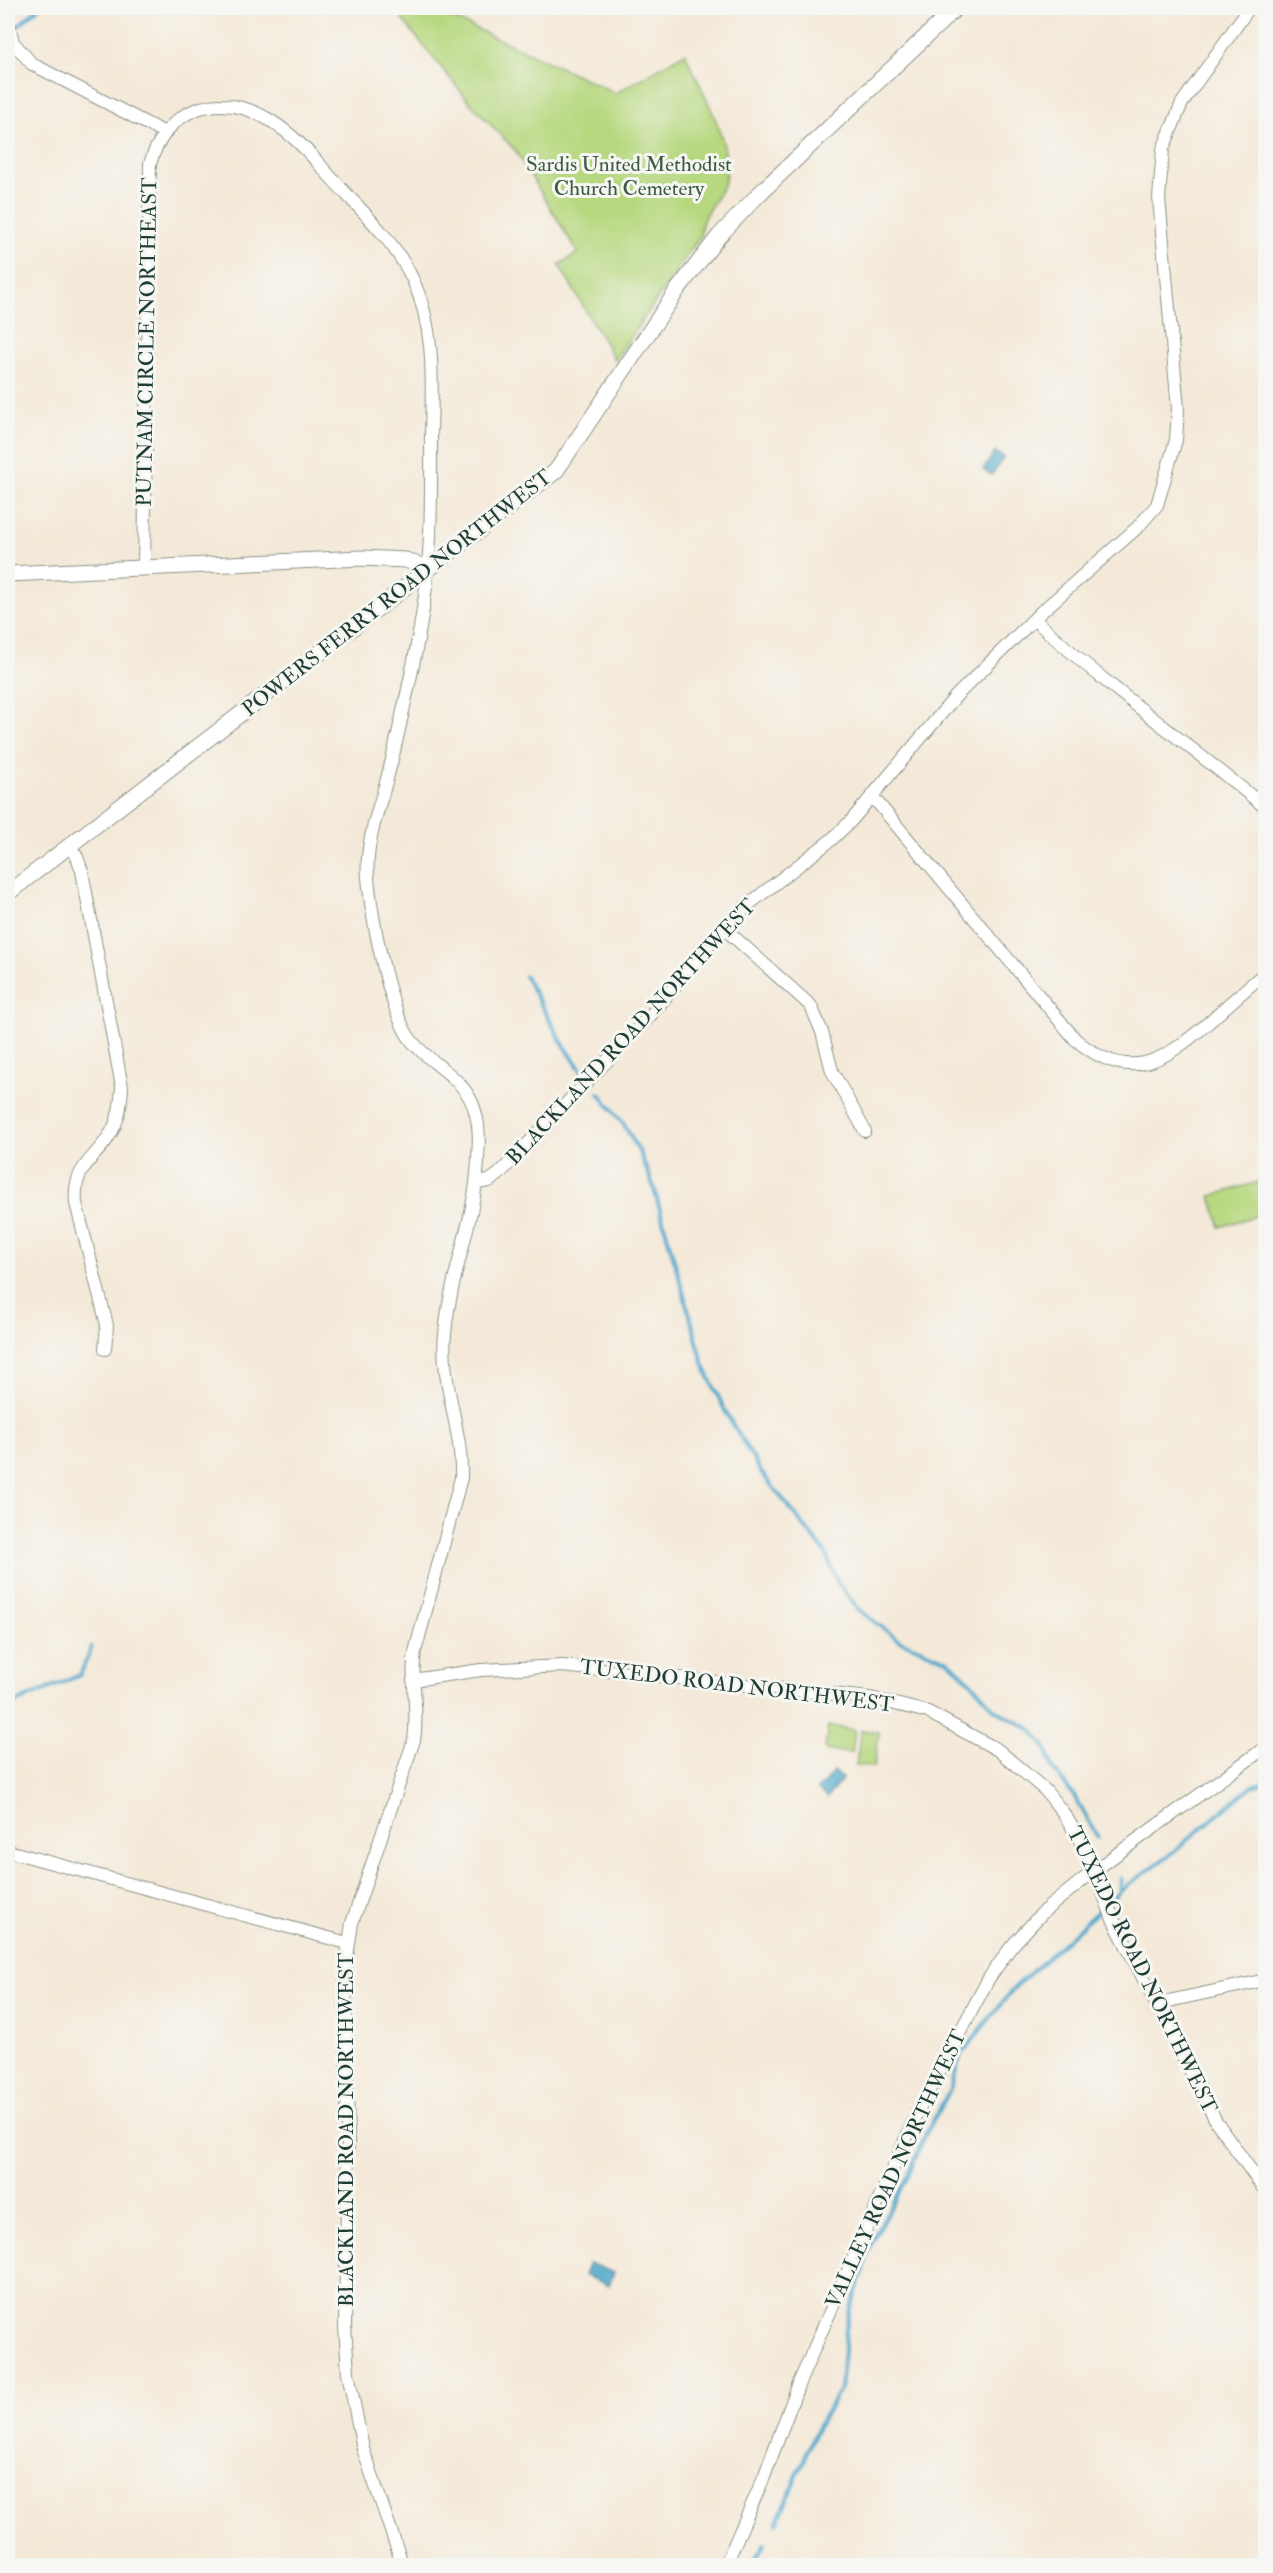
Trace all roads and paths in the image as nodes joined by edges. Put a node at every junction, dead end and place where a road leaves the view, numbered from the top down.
1 (956, 8) edge
2 (1249, 8) edge
3 (8, 21) edge
4 (165, 133) junction
5 (144, 568) junction
6 (428, 569) junction
7 (8, 574) edge
8 (1034, 619) junction
9 (872, 796) junction
10 (1266, 808) edge
11 (69, 845) junction
12 (8, 893) edge
13 (724, 928) junction
14 (1266, 972) edge
15 (865, 1131) dead end
16 (477, 1183) junction
17 (105, 1349) dead end
18 (412, 1680) junction
19 (1266, 1747) edge
20 (8, 1851) edge
21 (1095, 1870) junction
22 (347, 1943) junction
23 (1266, 1980) edge
24 (1156, 2007) junction
25 (1266, 2192) edge
26 (404, 2565) edge
27 (725, 2565) edge

1 - 6 street, POWERS FERRY ROAD NORTHWEST
2 - 8 street, BLACKLAND ROAD NORTHWEST
3 - 4 street
4 - 5 street, PUTNAM CIRCLE NORTHEAST
4 - 6 street, PUTNAM CIRCLE NORTHEAST
5 - 6 street
5 - 7 street
6 - 11 street, POWERS FERRY ROAD NORTHWEST
6 - 16 street, PUTNAM CIRCLE NORTHEAST
8 - 9 street, BLACKLAND ROAD NORTHWEST
8 - 10 street
9 - 13 street, BLACKLAND ROAD NORTHWEST
9 - 14 street
11 - 12 street, POWERS FERRY ROAD NORTHWEST
11 - 17 street
13 - 15 street
13 - 16 street, BLACKLAND ROAD NORTHWEST
16 - 18 street, BLACKLAND ROAD NORTHWEST
18 - 21 street, TUXEDO ROAD NORTHWEST
18 - 22 street, BLACKLAND ROAD NORTHWEST
19 - 21 street, VALLEY ROAD NORTHWEST
20 - 22 street
21 - 24 street, TUXEDO ROAD NORTHWEST
21 - 27 street, VALLEY ROAD NORTHWEST
22 - 26 street, BLACKLAND ROAD NORTHWEST
23 - 24 street
24 - 25 street, TUXEDO ROAD NORTHWEST

